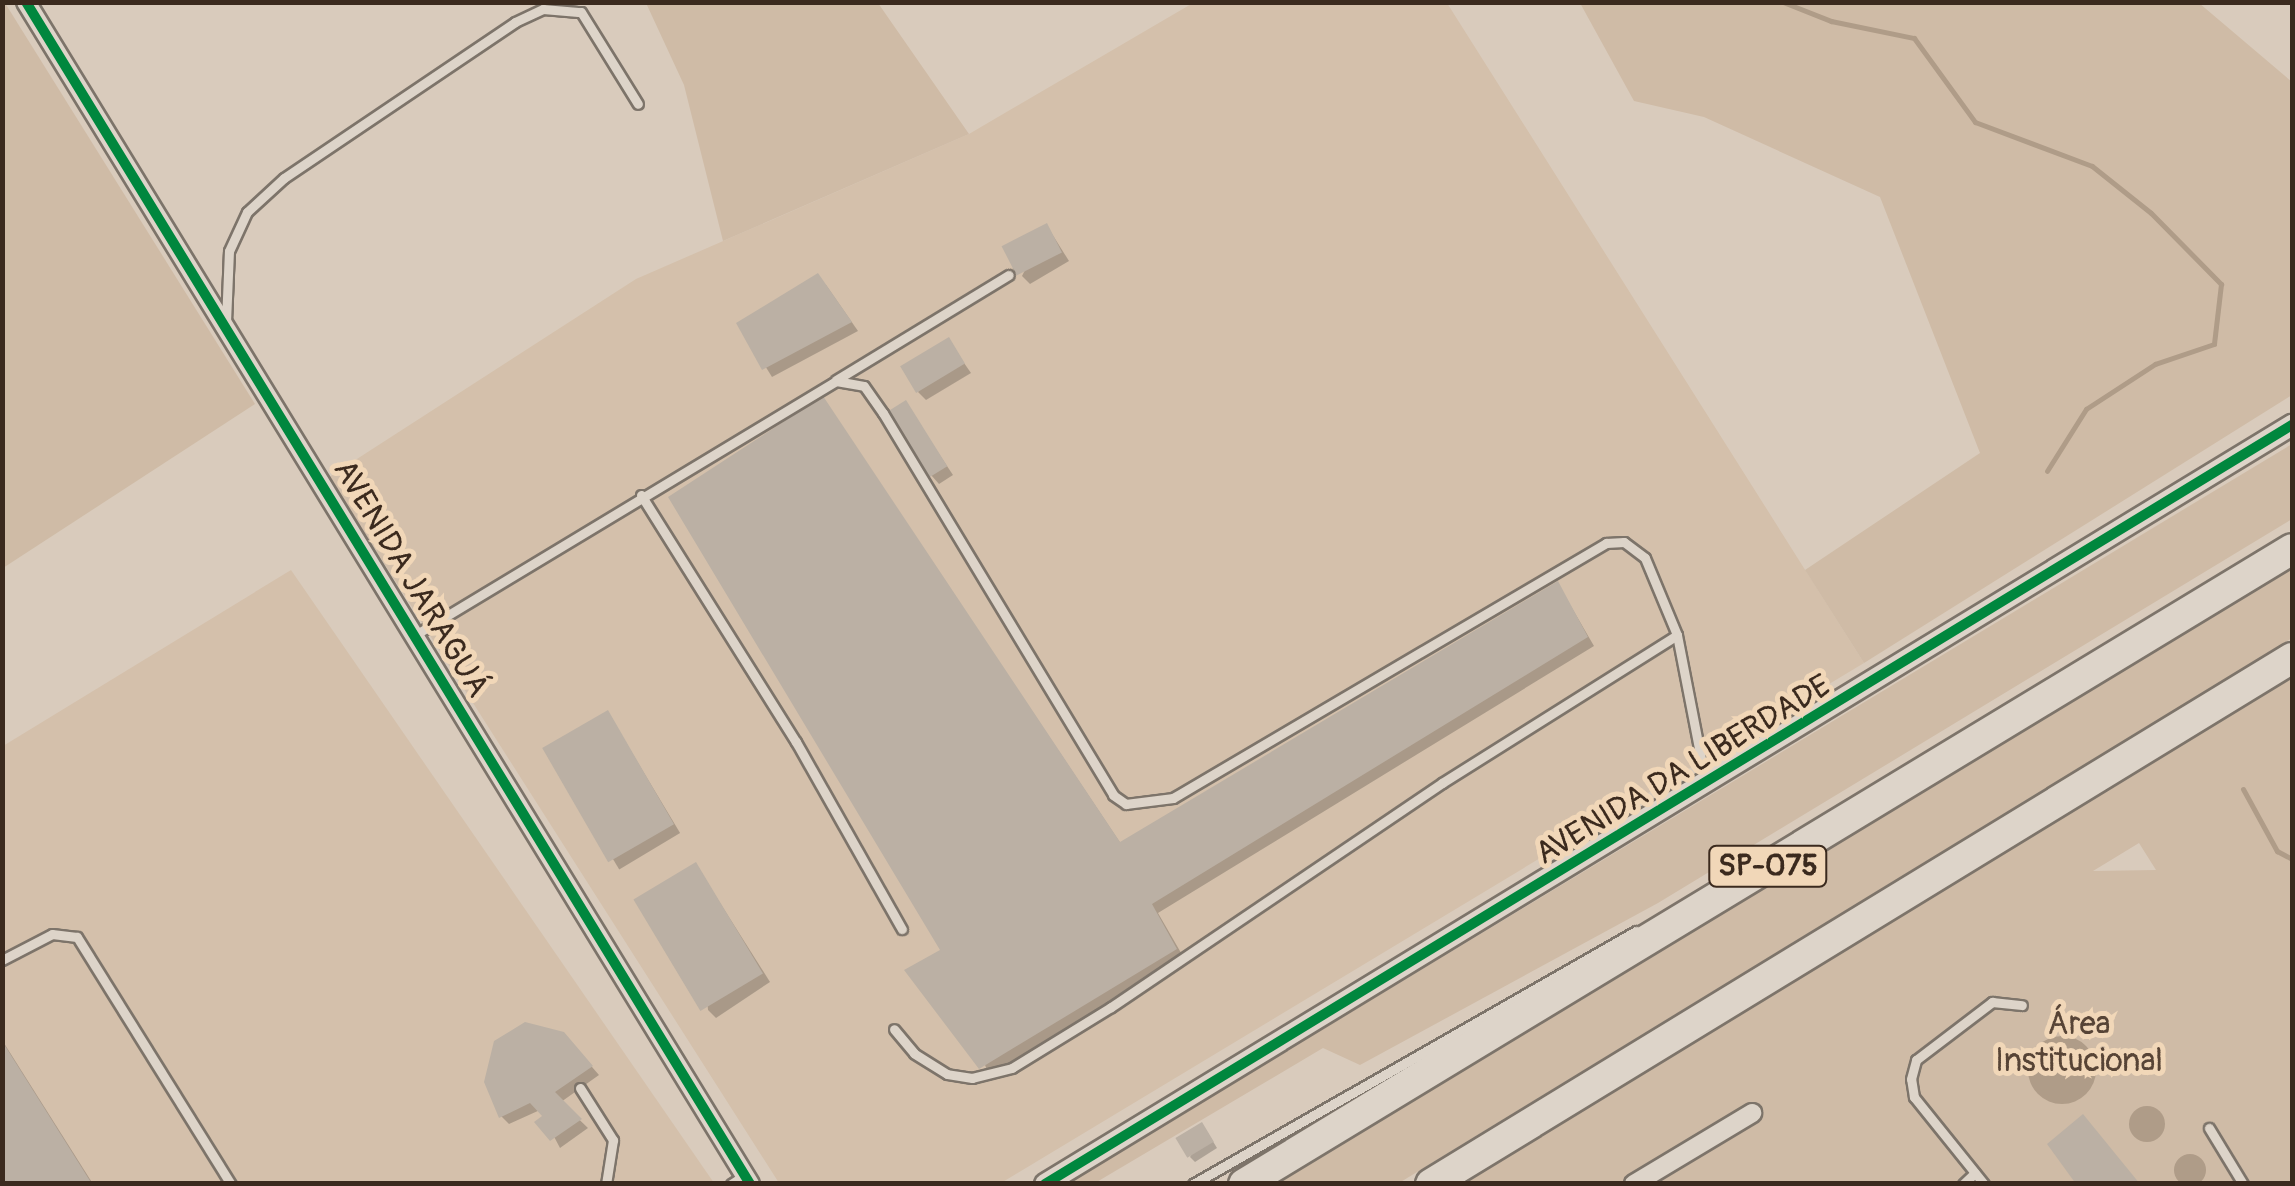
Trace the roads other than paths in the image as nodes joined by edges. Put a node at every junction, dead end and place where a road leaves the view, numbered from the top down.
1 (26, 2) edge
2 (638, 104) dead end
3 (1009, 275) dead end
4 (226, 325) junction
5 (836, 380) junction
6 (2292, 425) edge
7 (641, 495) junction
8 (2292, 549) edge
9 (1677, 634) junction
10 (416, 635) junction
11 (2292, 658) edge
12 (1706, 785) junction
13 (1708, 902) junction
14 (902, 928) dead end
15 (2, 960) edge
16 (2022, 1005) dead end
17 (894, 1029) dead end
18 (580, 1088) dead end
19 (1752, 1113) dead end
20 (2209, 1128) dead end
21 (1975, 1173) junction
22 (742, 1181) edge
23 (232, 1184) edge
24 (606, 1184) edge
25 (1045, 1184) edge
26 (1193, 1184) edge
27 (1244, 1184) edge
28 (1431, 1184) edge
29 (1634, 1184) edge
30 (1963, 1184) edge
31 (1984, 1184) edge
32 (2243, 1184) edge

1 - 4 street, AVENIDA JARAGUÁ
2 - 4 lane
3 - 5 lane
4 - 10 street, AVENIDA JARAGUÁ
5 - 7 lane
5 - 9 lane
6 - 12 street, AVENIDA DA LIBERDADE
7 - 10 lane
7 - 14 lane
8 - 13 highway, SP-075
9 - 12 lane
9 - 17 lane
10 - 22 street, AVENIDA JARAGUÁ
11 - 28 highway, SP-075
12 - 25 street, AVENIDA DA LIBERDADE
13 - 26 lane
13 - 27 highway, SP-075
15 - 23 lane
16 - 21 lane
18 - 24 lane
19 - 29 street
20 - 32 lane
21 - 30 lane
21 - 31 lane

